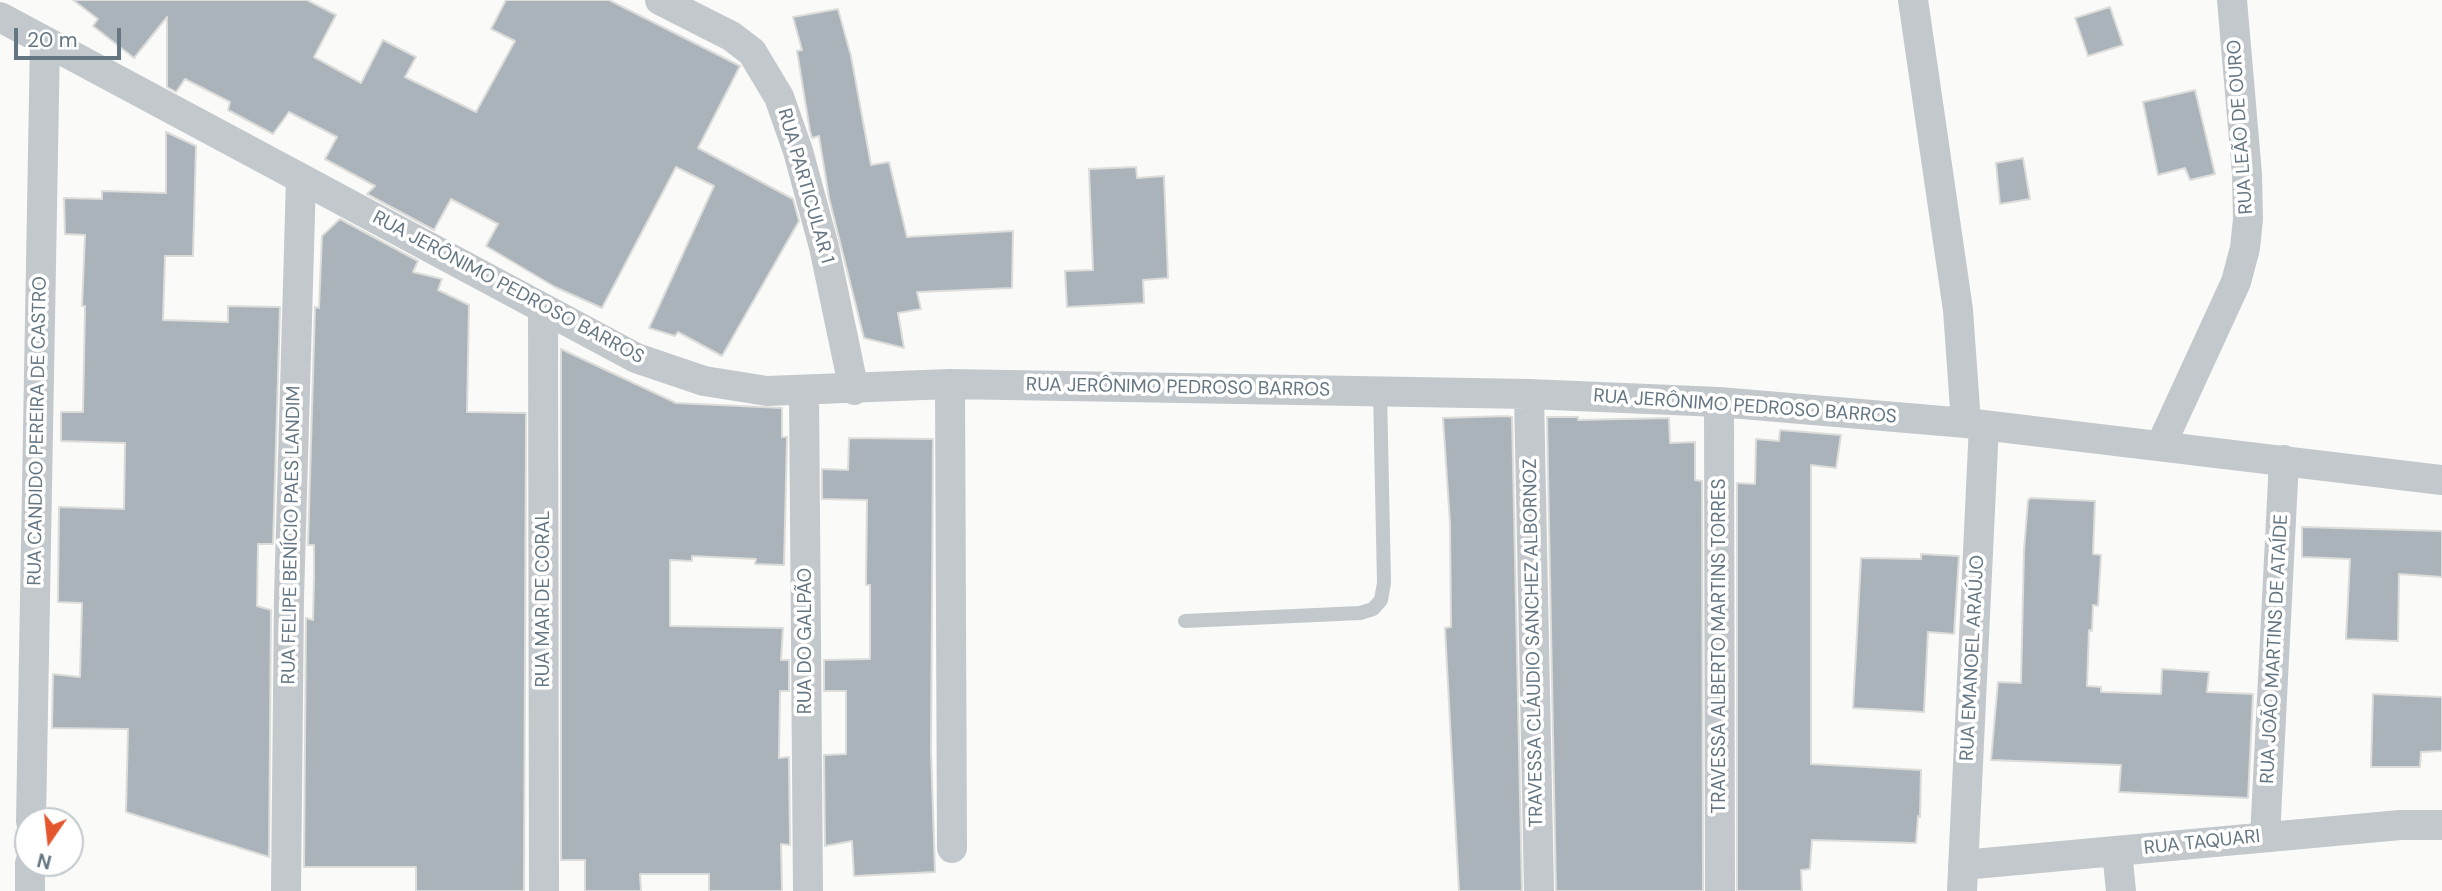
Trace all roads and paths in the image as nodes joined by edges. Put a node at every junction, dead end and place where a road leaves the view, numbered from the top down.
1 (660, 0) edge
2 (1913, 0) edge
3 (2232, 0) edge
4 (0, 17) edge
5 (45, 41) junction
6 (301, 179) junction
7 (543, 308) junction
8 (950, 384) junction
9 (854, 390) junction
10 (804, 391) junction
11 (1380, 391) junction
12 (1529, 394) junction
13 (1719, 402) junction
14 (1975, 424) junction
15 (2161, 445) junction
16 (2284, 460) junction
17 (2442, 480) edge
18 (1185, 621) dead end
19 (31, 807) edge
20 (2442, 825) edge
21 (2265, 837) junction
22 (953, 848) dead end
23 (2117, 851) junction
24 (1962, 878) edge
25 (286, 891) edge
26 (544, 891) edge
27 (808, 891) edge
28 (1539, 891) edge
29 (1720, 891) edge
30 (2121, 891) edge

1 - 9 street, RUA PARTICULAR 1
2 - 14 street, RUA EMANOEL ARAÚJO
3 - 15 street, RUA LEÃO DE OURO
4 - 5 street, RUA JERÔNIMO PEDROSO BARROS
5 - 6 street, RUA JERÔNIMO PEDROSO BARROS
5 - 19 street, RUA CANDIDO PEREIRA DE CASTRO
6 - 7 street, RUA JERÔNIMO PEDROSO BARROS
6 - 25 street, RUA FELIPE BENÍCIO PAES LANDIM
7 - 10 street, RUA JERÔNIMO PEDROSO BARROS
7 - 26 street, RUA MAR DE CORAL
8 - 9 street, RUA JERÔNIMO PEDROSO BARROS
8 - 11 street, RUA JERÔNIMO PEDROSO BARROS
8 - 22 street
9 - 10 street, RUA JERÔNIMO PEDROSO BARROS
10 - 27 street, RUA DO GALPÃO
11 - 12 street, RUA JERÔNIMO PEDROSO BARROS
11 - 18 lane
12 - 13 street, RUA JERÔNIMO PEDROSO BARROS
12 - 28 street, TRAVESSA CLÁUDIO SANCHEZ ALBORNOZ
13 - 14 street, RUA JERÔNIMO PEDROSO BARROS
13 - 29 street, TRAVESSA ALBERTO MARTINS TORRES
14 - 15 street, RUA JERÔNIMO PEDROSO BARROS
14 - 24 street, RUA EMANOEL ARAÚJO
15 - 16 street, RUA JERÔNIMO PEDROSO BARROS
16 - 17 street, RUA JERÔNIMO PEDROSO BARROS
16 - 21 street, RUA JOÃO MARTINS DE ATAÍDE
20 - 21 street, RUA TAQUARI
21 - 23 street, RUA TAQUARI
23 - 24 street, RUA TAQUARI
23 - 30 street

